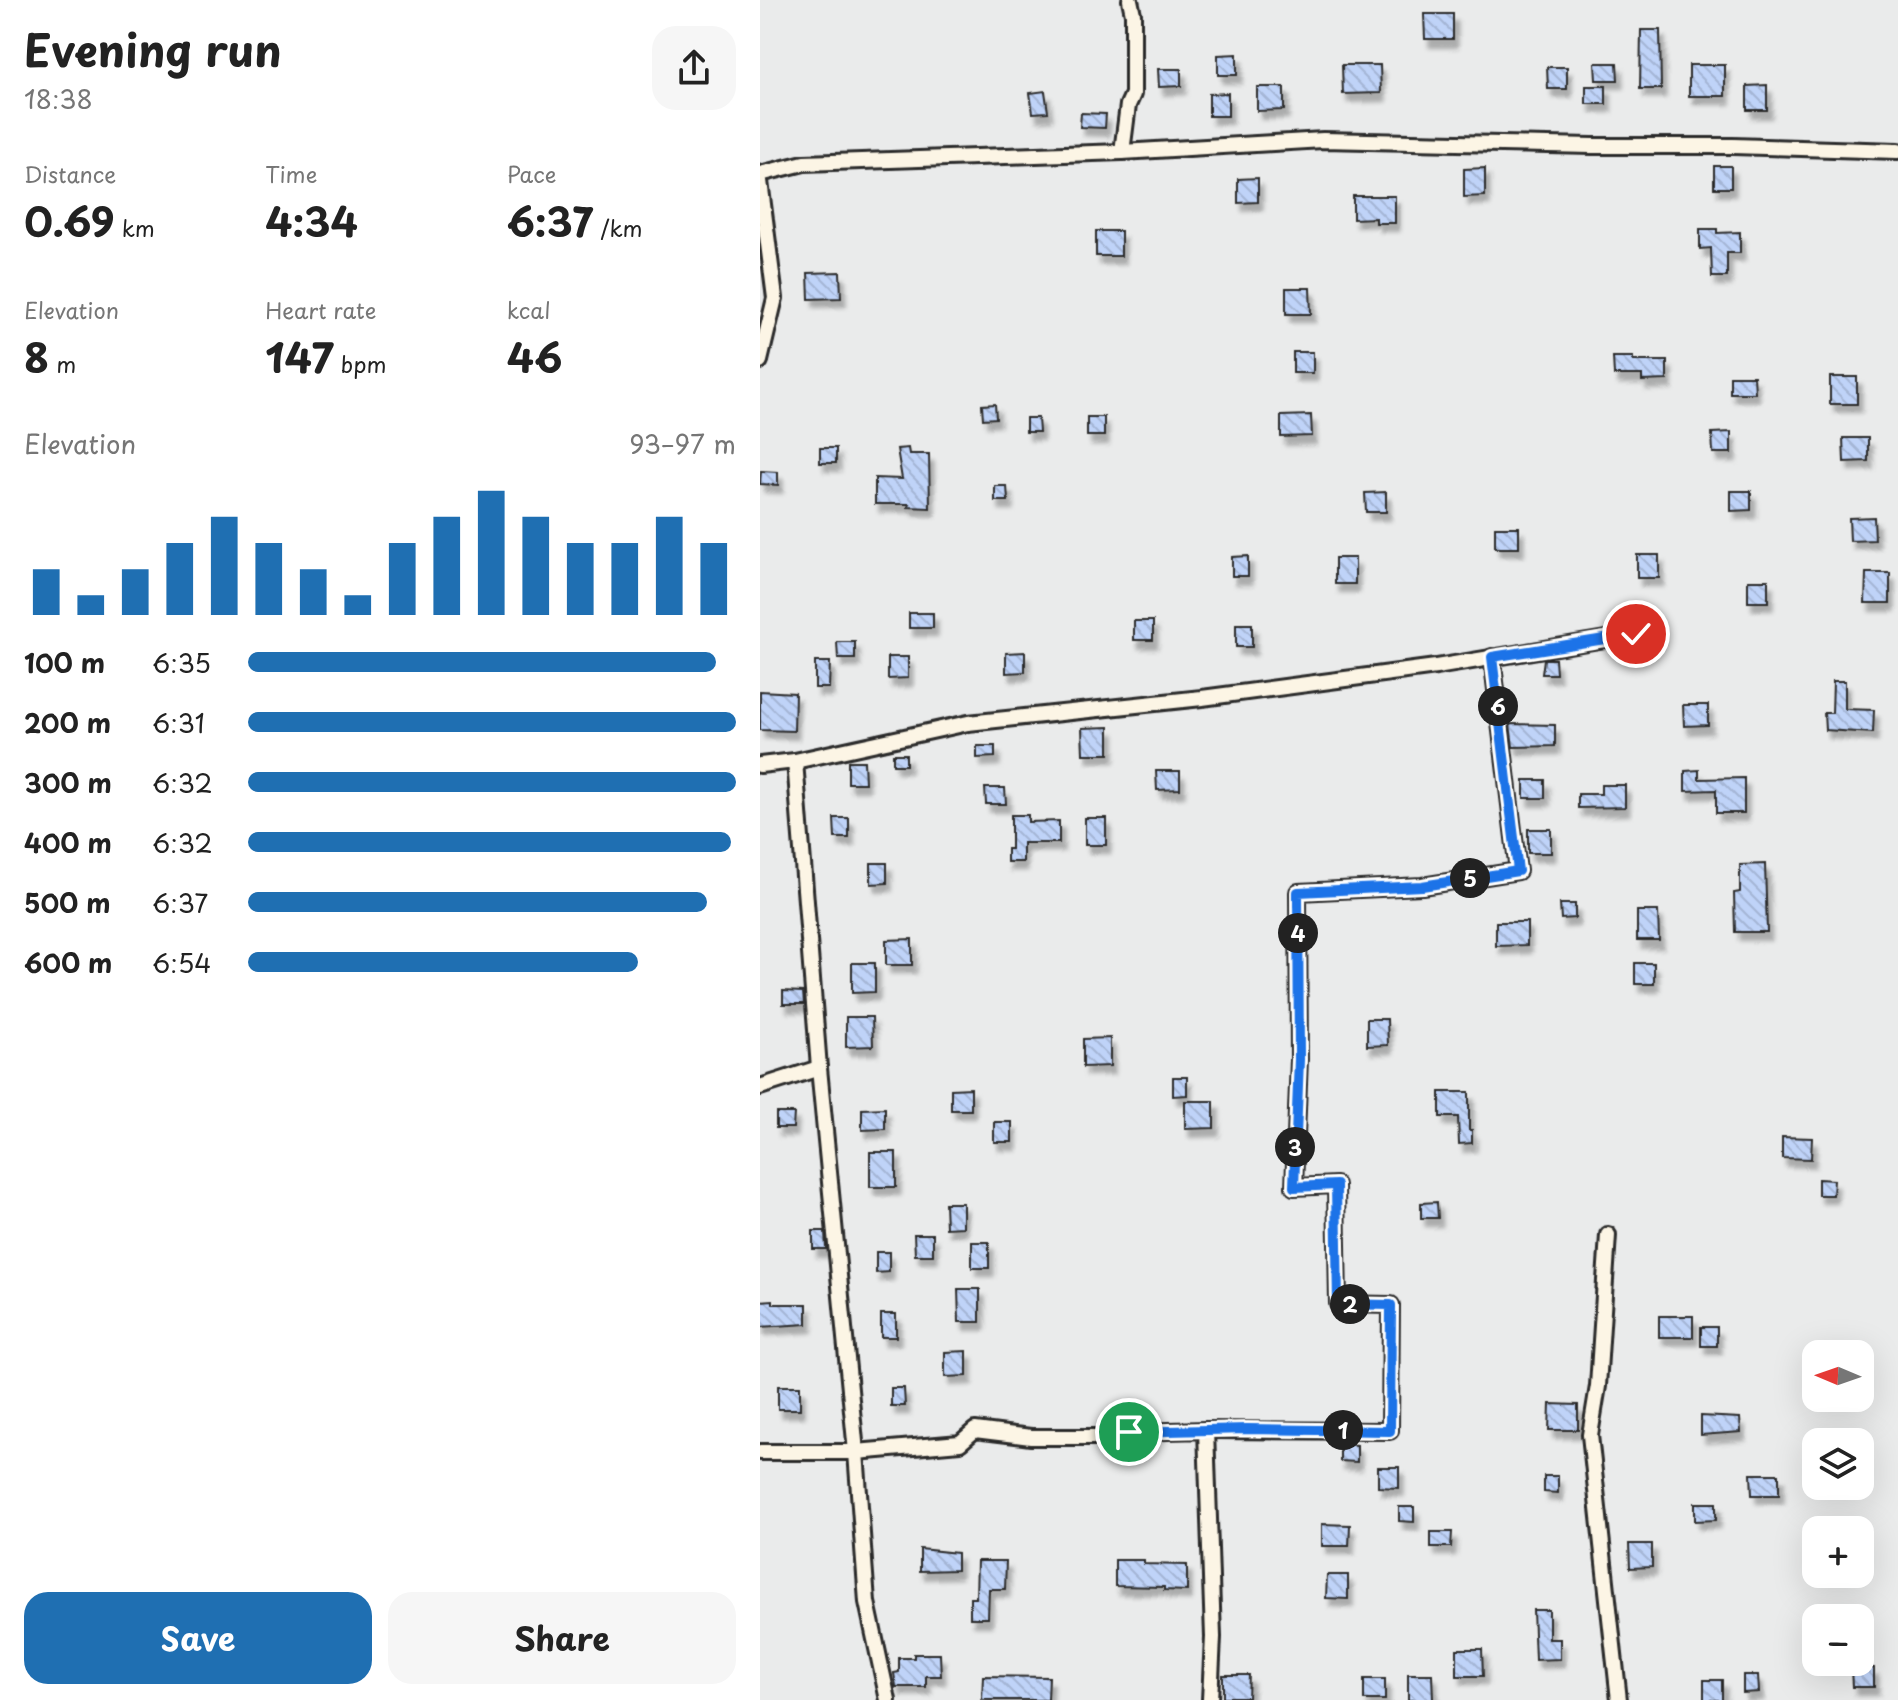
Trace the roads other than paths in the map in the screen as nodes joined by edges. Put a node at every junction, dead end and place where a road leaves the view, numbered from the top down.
1 (1130, 0) edge
2 (1898, 151) edge
3 (1122, 152) junction
4 (760, 174) edge
5 (760, 181) edge
6 (760, 361) edge
7 (1636, 634) dead end
8 (1492, 657) junction
9 (795, 761) junction
10 (760, 765) edge
11 (819, 1068) junction
12 (760, 1087) edge
13 (1608, 1235) dead end
14 (1206, 1430) junction
15 (760, 1452) edge
16 (856, 1452) junction
17 (888, 1700) edge
18 (1210, 1700) edge
19 (1619, 1700) edge

1 - 3 street
2 - 3 street
3 - 4 street
5 - 6 street
7 - 8 street
8 - 9 street
8 - 14 street
9 - 10 street
9 - 11 street
11 - 12 street
11 - 16 street
13 - 19 street
14 - 16 street
14 - 18 street
15 - 16 street
16 - 17 street

